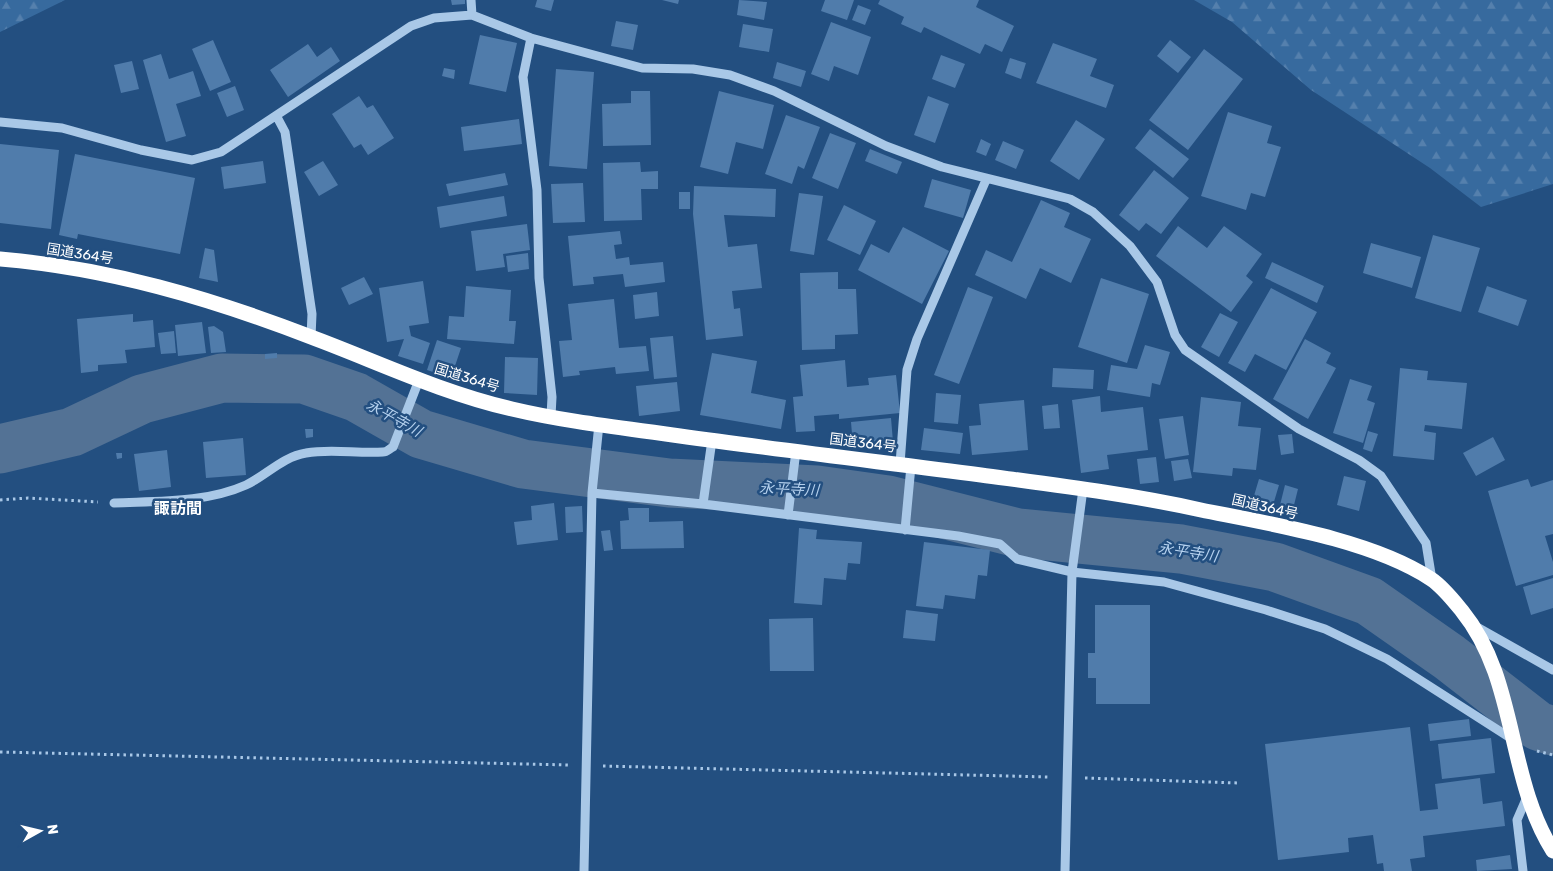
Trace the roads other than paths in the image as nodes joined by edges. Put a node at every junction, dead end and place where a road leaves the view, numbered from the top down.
1 (470, 0) edge
2 (472, 15) junction
3 (531, 38) junction
4 (277, 117) junction
5 (0, 122) edge
6 (986, 180) junction
7 (0, 260) edge
8 (311, 337) junction
9 (417, 387) junction
10 (551, 416) junction
11 (598, 431) junction
12 (711, 446) junction
13 (795, 458) junction
14 (907, 470) junction
15 (593, 489) junction
16 (1082, 496) junction
17 (703, 500) junction
18 (114, 503) road end
19 (789, 512) junction
20 (905, 527) junction
21 (1072, 572) junction
22 (1432, 580) junction
23 (1473, 624) junction
24 (1553, 670) edge
25 (1511, 733) junction
26 (1527, 797) junction
27 (1553, 851) edge
28 (584, 871) edge
29 (1064, 871) edge
30 (1524, 871) edge

1 - 2 street
2 - 3 street
2 - 4 street
3 - 6 street
3 - 10 street
4 - 5 street
4 - 8 street
6 - 14 street
6 - 22 street
7 - 8 highway, 国道364号
8 - 9 highway, 国道364号
9 - 10 highway, 国道364号
9 - 18 street
10 - 11 highway, 国道364号
11 - 12 highway, 国道364号
11 - 15 street
12 - 13 highway, 国道364号
12 - 17 street
13 - 14 highway, 国道364号
13 - 19 street
14 - 16 highway, 国道364号
14 - 20 street
15 - 17 street
15 - 28 street
16 - 21 street
16 - 22 highway, 国道364号
17 - 19 street
19 - 20 street
20 - 21 street
21 - 25 street
21 - 29 street
22 - 23 highway, 国道364号
23 - 24 street
23 - 25 highway, 国道364号
25 - 26 highway, 国道364号
26 - 27 highway, 国道364号
26 - 30 street

